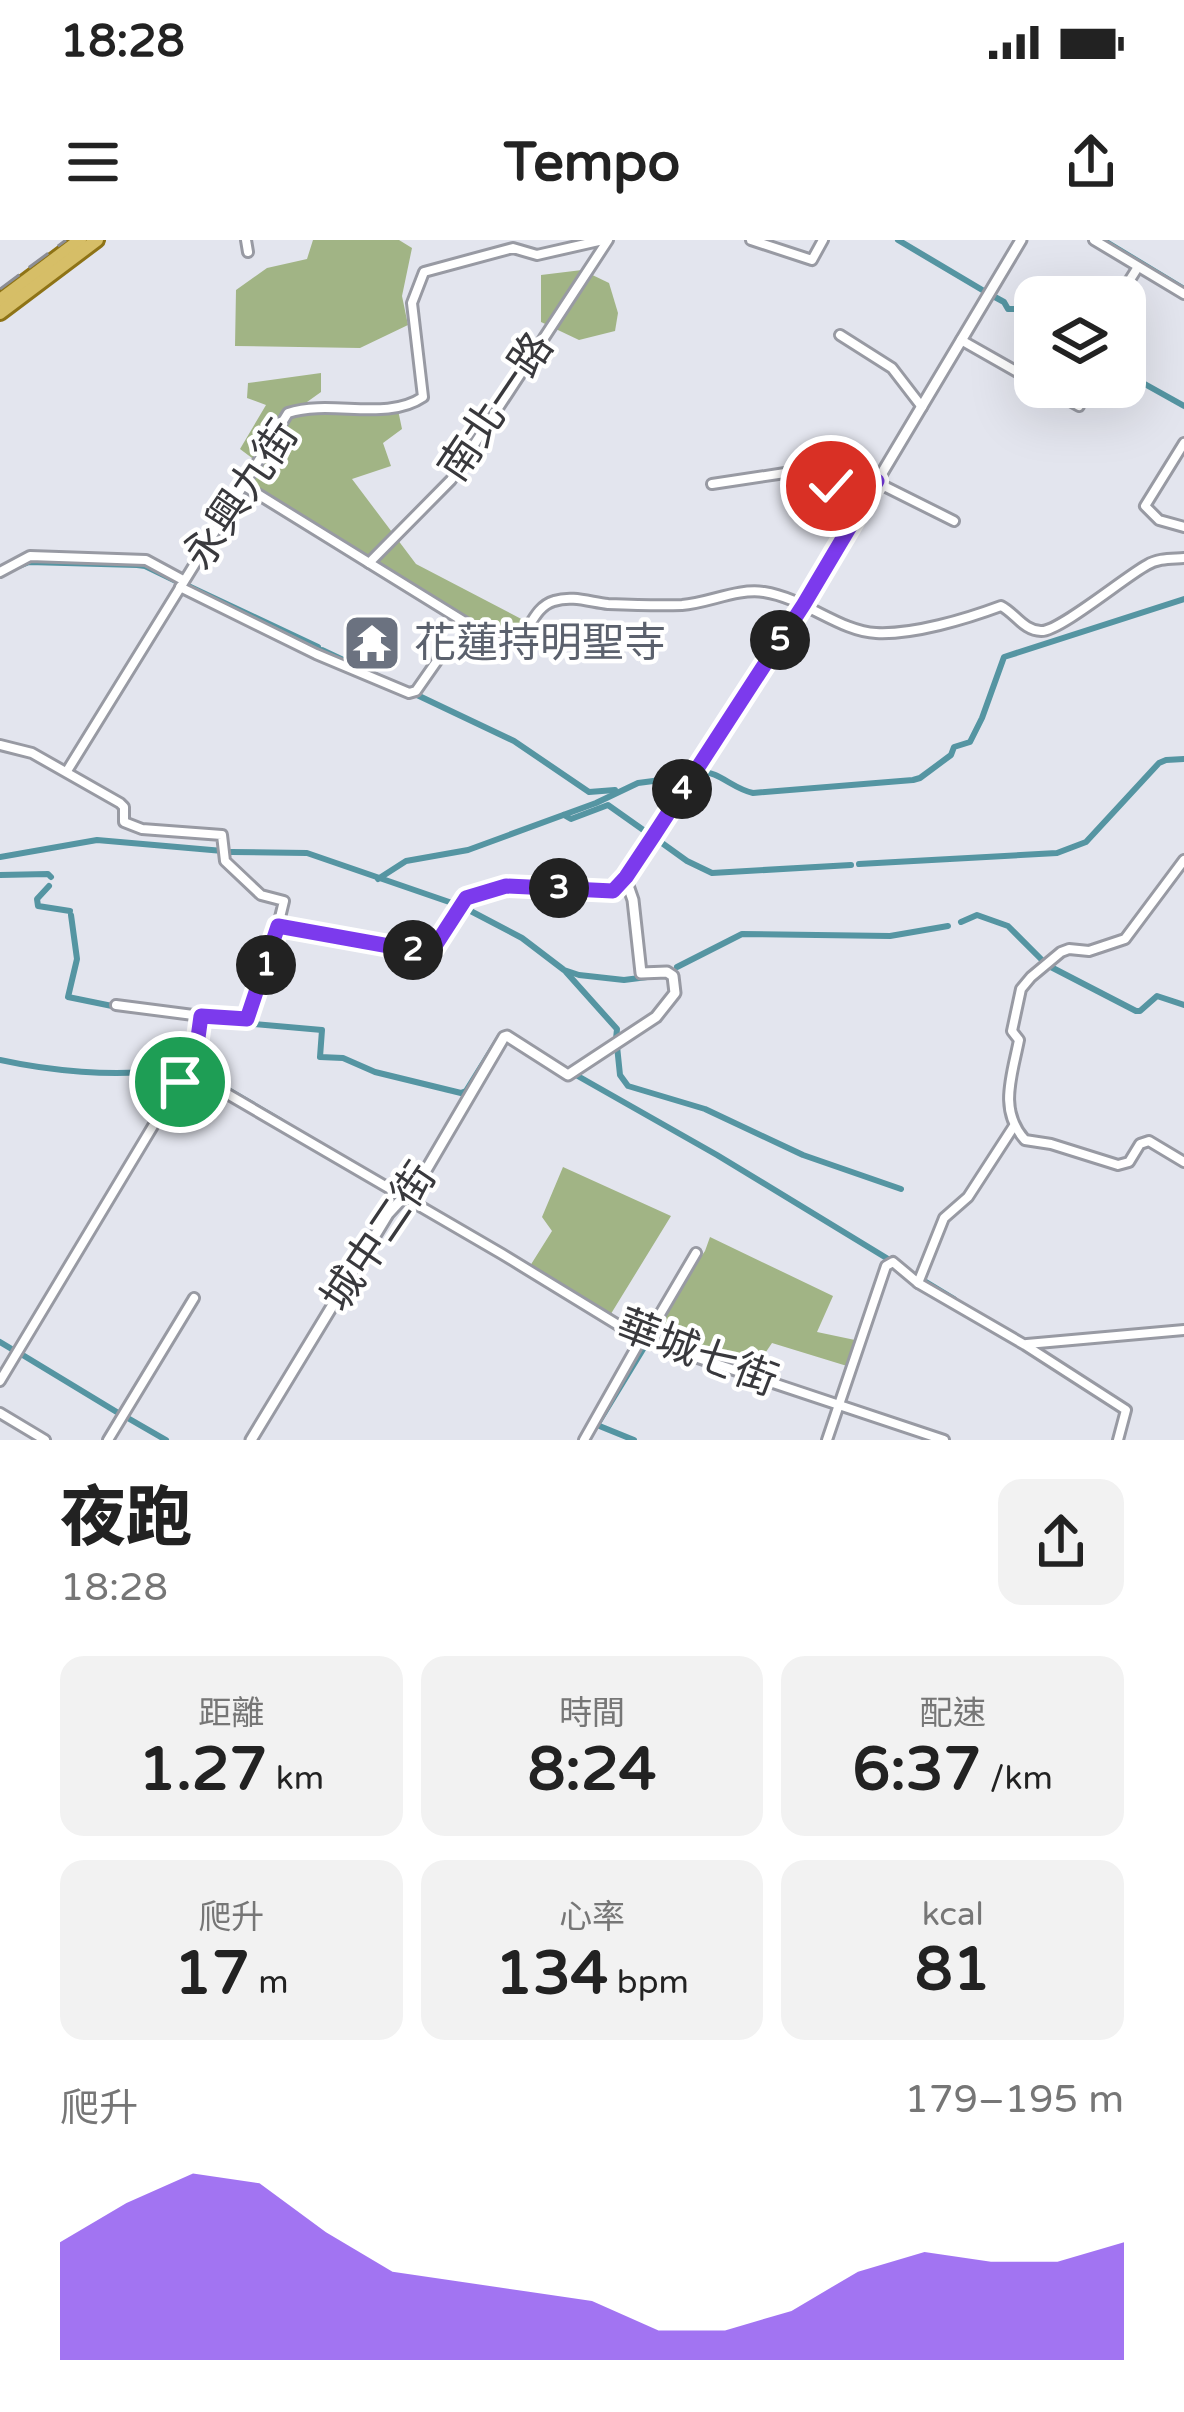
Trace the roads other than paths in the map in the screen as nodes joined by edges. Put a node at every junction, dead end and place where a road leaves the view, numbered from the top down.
1 (80, 240) edge
2 (97, 240) edge
3 (246, 240) edge
4 (606, 240) edge
5 (752, 240) edge
6 (823, 240) edge
7 (1022, 240) edge
8 (1094, 240) edge
9 (248, 252) dead end
10 (1138, 267) junction
11 (1132, 276) edge
12 (1184, 294) edge
13 (0, 300) edge
14 (0, 313) edge
15 (840, 335) dead end
16 (961, 340) junction
17 (1014, 370) edge
18 (922, 406) junction
19 (1184, 443) edge
20 (877, 481) junction
21 (712, 484) dead end
22 (243, 485) junction
23 (954, 521) dead end
24 (1184, 527) edge
25 (1184, 558) edge
26 (369, 563) junction
27 (0, 572) edge
28 (182, 584) junction
29 (804, 604) junction
30 (497, 642) junction
31 (0, 745) edge
32 (67, 771) junction
33 (1184, 860) edge
34 (626, 877) junction
35 (278, 926) junction
36 (116, 1005) dead end
37 (201, 1016) junction
38 (193, 1074) junction
39 (1014, 1125) junction
40 (1184, 1162) edge
41 (403, 1197) junction
42 (696, 1253) dead end
43 (918, 1283) junction
44 (194, 1298) dead end
45 (1184, 1330) edge
46 (641, 1339) junction
47 (1025, 1345) junction
48 (0, 1381) edge
49 (838, 1406) junction
50 (0, 1414) edge
51 (45, 1440) edge
52 (108, 1440) edge
53 (251, 1440) edge
54 (584, 1440) edge
55 (827, 1440) edge
56 (944, 1440) edge
57 (1118, 1440) edge

1 - 13 main road
2 - 14 main road
3 - 9 street
4 - 22 street, 永興九街
4 - 26 street, 南北一路
5 - 6 street
7 - 16 street
8 - 10 street
10 - 11 street
10 - 12 street
15 - 18 street
16 - 17 street
16 - 18 street
18 - 20 street
19 - 24 street
20 - 21 street
20 - 23 street
20 - 29 street
22 - 26 street
22 - 28 street, 永興九街
25 - 29 street
26 - 30 street
27 - 28 street
28 - 30 street
28 - 32 street, 永興九街
29 - 30 street
29 - 34 street
31 - 32 street
32 - 35 street
33 - 39 street
34 - 35 street
34 - 41 street, 城中二街
35 - 37 street
36 - 37 street
37 - 38 street
38 - 41 street, 華城七街
38 - 48 street
39 - 40 street
39 - 43 street
41 - 46 street, 華城七街
41 - 53 street, 城中二街
42 - 46 street
43 - 47 street
43 - 49 street
44 - 52 street
45 - 47 street
46 - 49 street, 華城七街
46 - 54 street
47 - 57 street
49 - 55 street
49 - 56 street, 華城七街
50 - 51 street

